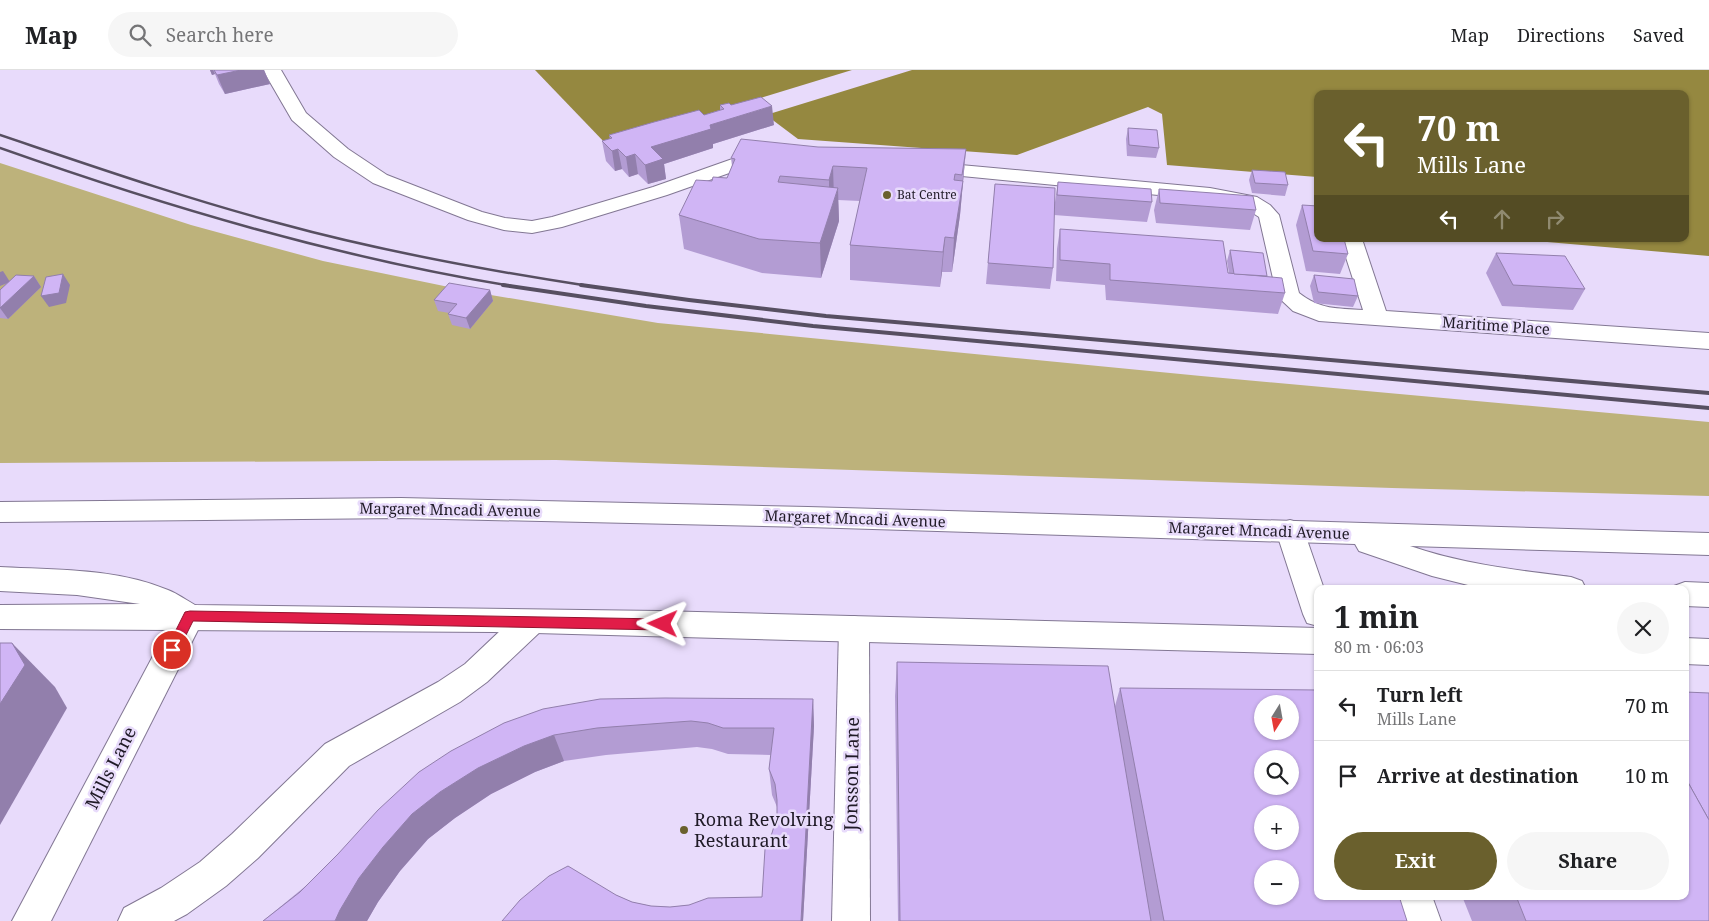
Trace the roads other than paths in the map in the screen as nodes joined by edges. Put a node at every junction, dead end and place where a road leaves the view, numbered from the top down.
1 (272, 70) edge
2 (790, 156) edge
3 (905, 166) edge
4 (1352, 242) edge
5 (1377, 318) junction
6 (1709, 342) edge
7 (0, 512) edge
8 (1290, 531) junction
9 (1344, 534) junction
10 (1709, 544) edge
11 (0, 579) edge
12 (1540, 585) edge
13 (1689, 594) edge
14 (1709, 595) edge
15 (1314, 602) edge
16 (190, 616) junction
17 (0, 617) edge
18 (530, 622) junction
19 (854, 628) junction
20 (1314, 641) edge
21 (1689, 651) edge
22 (1709, 652) edge
23 (1414, 900) edge
24 (31, 921) edge
25 (137, 921) edge
26 (851, 921) edge
27 (1422, 921) edge

1 - 2 main road
3 - 5 main road, Maritime Place
4 - 5 main road
5 - 6 main road, Maritime Place
7 - 8 main road, Margaret Mncadi Avenue
8 - 9 main road, Margaret Mncadi Avenue
8 - 15 main road
9 - 10 main road, Margaret Mncadi Avenue
9 - 12 main road
11 - 16 main road
13 - 14 main road
16 - 17 main road
16 - 18 main road
16 - 24 main road, Mills Lane
18 - 19 main road
18 - 25 main road
19 - 20 main road
19 - 26 main road, Jonsson Lane
21 - 22 main road
23 - 27 main road

